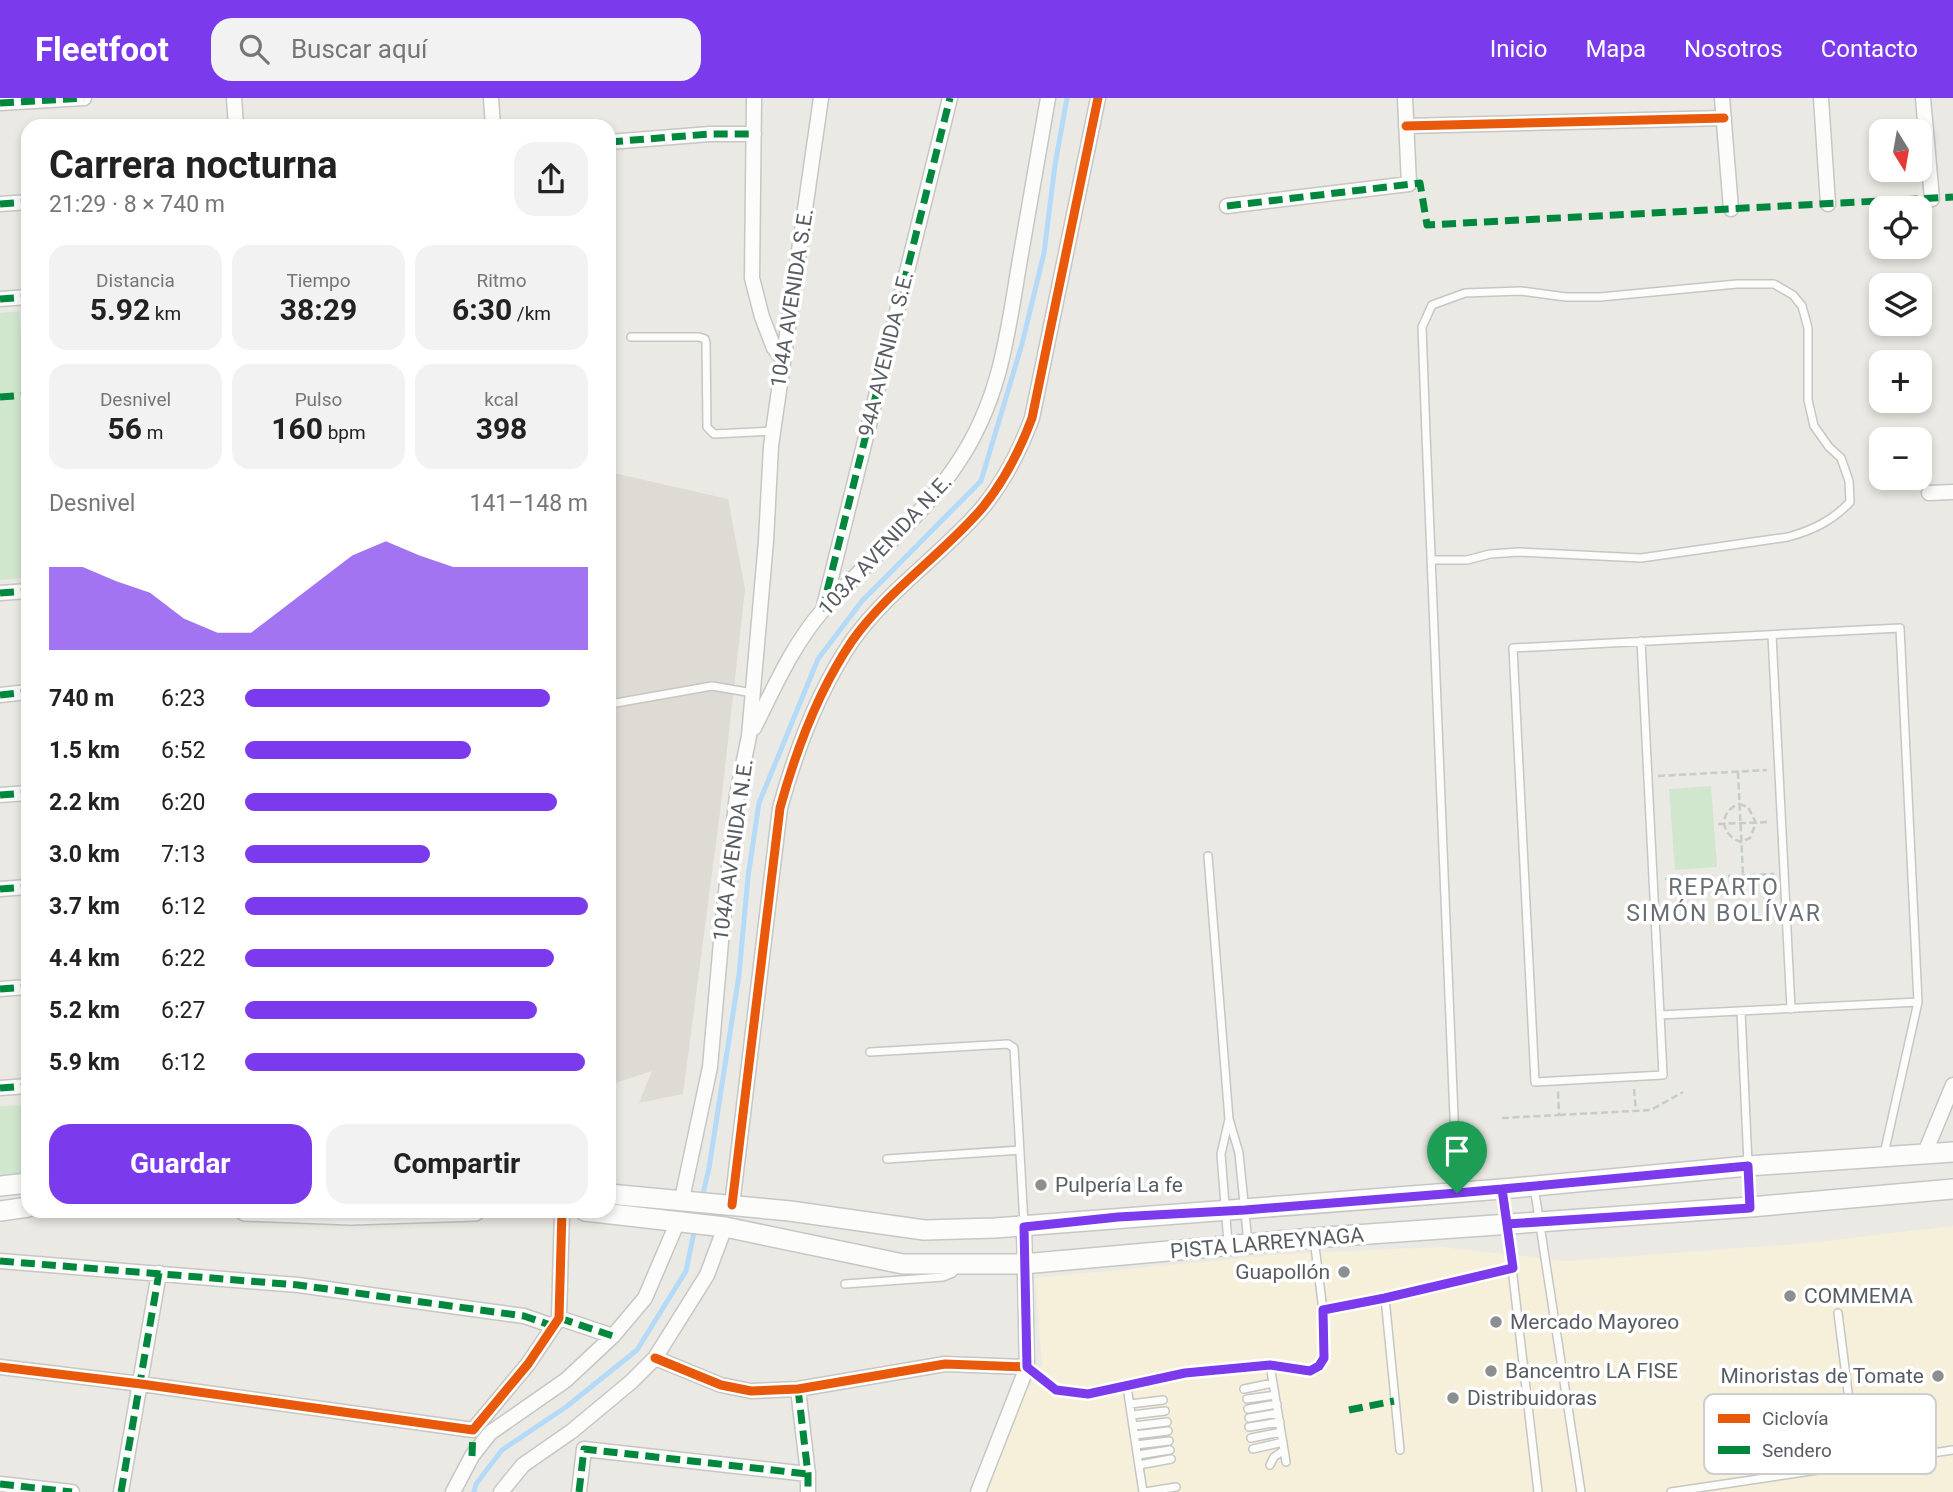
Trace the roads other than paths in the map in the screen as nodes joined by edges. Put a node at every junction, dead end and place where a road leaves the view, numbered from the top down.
1 (84, 98) edge
2 (234, 98) edge
3 (491, 98) edge
4 (754, 98) edge
5 (821, 98) edge
6 (950, 98) edge
7 (1048, 98) edge
8 (1098, 98) edge
9 (1405, 98) edge
10 (1722, 98) edge
11 (1821, 98) edge
12 (1923, 98) edge
13 (0, 103) edge
14 (1724, 118) junction
15 (236, 119) edge
16 (492, 119) edge
17 (1406, 127) junction
18 (754, 134) junction
19 (616, 141) edge
20 (1932, 196) edge
21 (21, 202) edge
22 (0, 204) edge
23 (1829, 204) dead end
24 (1227, 206) dead end
25 (1731, 209) dead end
26 (21, 298) edge
27 (0, 299) edge
28 (631, 337) dead end
29 (782, 358) junction
30 (773, 430) junction
31 (1953, 492) edge
32 (1929, 493) dead end
33 (768, 498) joint
34 (1431, 560) junction
35 (21, 592) edge
36 (0, 593) edge
37 (822, 611) junction
38 (1772, 635) junction
39 (1642, 641) junction
40 (21, 693) edge
41 (753, 694) junction
42 (0, 695) edge
43 (616, 703) edge
44 (749, 736) junction
45 (21, 794) edge
46 (0, 795) edge
47 (1208, 856) dead end
48 (21, 888) edge
49 (0, 889) edge
50 (21, 987) edge
51 (0, 989) edge
52 (1918, 1002) junction
53 (1791, 1009) junction
54 (1741, 1011) junction
55 (1660, 1015) junction
56 (870, 1052) dead end
57 (1953, 1085) edge
58 (21, 1086) edge
59 (0, 1088) edge
60 (1230, 1119) junction
61 (1020, 1150) junction
62 (1953, 1152) edge
63 (1924, 1155) junction
64 (1884, 1158) junction
65 (887, 1159) dead end
66 (1748, 1166) junction
67 (21, 1184) edge
68 (1534, 1185) junction
69 (0, 1186) edge
70 (1502, 1189) junction
71 (1953, 1189) edge
72 (1457, 1193) junction
73 (616, 1194) edge
74 (684, 1199) junction
75 (728, 1205) junction
76 (21, 1208) edge
77 (1750, 1208) junction
78 (1245, 1210) junction
79 (0, 1211) edge
80 (1225, 1211) junction
81 (616, 1215) edge
82 (562, 1218) edge
83 (680, 1222) junction
84 (1540, 1222) junction
85 (1507, 1224) junction
86 (722, 1227) junction
87 (1024, 1227) junction
88 (1313, 1238) junction
89 (1248, 1244) junction
90 (1228, 1246) junction
91 (0, 1261) edge
92 (1023, 1264) junction
93 (956, 1265) junction
94 (1513, 1268) junction
95 (159, 1273) junction
96 (845, 1284) dead end
97 (1385, 1298) junction
98 (1323, 1310) junction
99 (1838, 1313) dead end
100 (556, 1322) junction
101 (613, 1336) junction
102 (655, 1358) junction
103 (1270, 1365) junction
104 (0, 1367) edge
105 (1027, 1367) junction
106 (1273, 1383) junction
107 (141, 1384) junction
108 (1127, 1387) junction
109 (798, 1389) junction
110 (1244, 1389) dead end
111 (1848, 1394) edge
112 (1275, 1395) junction
113 (1163, 1399) dead end
114 (1247, 1399) dead end
115 (1130, 1404) junction
116 (1278, 1408) junction
117 (1165, 1411) dead end
118 (1248, 1414) dead end
119 (1132, 1415) junction
120 (1167, 1422) dead end
121 (1280, 1422) junction
122 (1133, 1426) junction
123 (1249, 1427) dead end
124 (473, 1430) junction
125 (1168, 1431) dead end
126 (1282, 1432) junction
127 (1135, 1435) junction
128 (1251, 1438) dead end
129 (1169, 1441) dead end
130 (1136, 1445) junction
131 (1284, 1446) junction
132 (1253, 1448) dead end
133 (1170, 1450) dead end
134 (1400, 1450) dead end
135 (1138, 1455) junction
136 (472, 1456) junction
137 (1171, 1460) dead end
138 (1286, 1462) dead end
139 (1139, 1465) junction
140 (1270, 1465) dead end
141 (808, 1474) junction
142 (1786, 1474) edge
143 (0, 1484) edge
144 (1176, 1487) dead end
145 (72, 1492) edge
146 (121, 1492) edge
147 (453, 1492) edge
148 (501, 1492) edge
149 (579, 1492) edge
150 (808, 1492) edge
151 (978, 1492) edge
152 (1144, 1492) edge
153 (1538, 1492) edge
154 (1581, 1492) edge
155 (1671, 1492) edge

1 - 13 street
2 - 15 street
3 - 16 street
4 - 18 street
5 - 29 street, 104A AVENIDA S.E.
6 - 37 street, 94A AVENIDA S.E.
7 - 37 street, 103A AVENIDA N.E.
8 - 75 street
9 - 17 street
10 - 14 street
11 - 23 street
12 - 20 street
14 - 17 street
14 - 25 street
17 - 24 street
18 - 19 street
18 - 29 street
21 - 22 street
26 - 27 street
28 - 30 lane
29 - 30 street, 104A AVENIDA S.E.
30 - 33 street, 104A AVENIDA S.E.
31 - 32 street
33 - 41 street, 104A AVENIDA N.E.
34 - 34 lane
34 - 72 lane
35 - 36 street
37 - 44 street, 103A AVENIDA N.E.
38 - 39 lane
38 - 52 lane
38 - 53 lane
39 - 55 lane
39 - 55 lane
40 - 42 street
41 - 43 lane
41 - 44 street, 104A AVENIDA N.E.
44 - 74 street, 104A AVENIDA N.E.
45 - 46 street
47 - 60 lane
48 - 49 street
50 - 51 street
52 - 53 lane
52 - 64 lane
53 - 54 lane
54 - 55 lane
54 - 66 lane
56 - 61 lane
57 - 63 street
58 - 59 street
60 - 78 lane
60 - 80 lane
61 - 65 lane
61 - 87 lane
62 - 63 main road, PISTA LARREYNAGA
63 - 64 main road, PISTA LARREYNAGA
64 - 66 main road, PISTA LARREYNAGA
66 - 68 main road, PISTA LARREYNAGA
66 - 77 lane
67 - 69 main road
68 - 70 main road, PISTA LARREYNAGA
68 - 84 lane
70 - 72 main road, PISTA LARREYNAGA
70 - 85 lane
71 - 77 main road, PISTA LARREYNAGA
72 - 78 main road, PISTA LARREYNAGA
73 - 74 main road, PISTA LARREYNAGA
74 - 75 main road, PISTA LARREYNAGA
75 - 87 main road, PISTA LARREYNAGA
76 - 79 main road
77 - 84 main road, PISTA LARREYNAGA
78 - 80 main road, PISTA LARREYNAGA
78 - 89 lane
80 - 87 main road, PISTA LARREYNAGA
80 - 90 lane
81 - 83 main road, PISTA LARREYNAGA
82 - 100 street
83 - 86 main road, PISTA LARREYNAGA
83 - 101 street
84 - 85 main road, PISTA LARREYNAGA
84 - 154 lane
85 - 88 main road, PISTA LARREYNAGA
85 - 94 lane
86 - 93 main road, PISTA LARREYNAGA
86 - 102 street
87 - 92 street
88 - 89 main road, PISTA LARREYNAGA
88 - 98 lane
89 - 90 main road, PISTA LARREYNAGA
90 - 92 main road, PISTA LARREYNAGA
91 - 95 street
92 - 93 main road, PISTA LARREYNAGA
92 - 105 street
93 - 96 lane
94 - 97 lane
94 - 153 lane
95 - 100 street
95 - 107 street
97 - 98 lane
97 - 134 lane
98 - 103 lane
99 - 111 lane
100 - 101 street
100 - 124 street
101 - 136 street
102 - 109 street
102 - 148 street
103 - 106 lane
103 - 108 lane
104 - 107 street
105 - 108 lane
105 - 109 street
105 - 151 street
106 - 110 lane
106 - 112 lane
107 - 124 street
107 - 146 street
108 - 115 lane
109 - 141 street
112 - 114 lane
112 - 116 lane
113 - 115 lane
115 - 119 lane
116 - 118 lane
116 - 121 lane
117 - 119 lane
119 - 122 lane
120 - 122 lane
121 - 123 lane
121 - 126 lane
122 - 127 lane
124 - 136 street
125 - 127 lane
126 - 128 lane
126 - 131 lane
127 - 130 lane
129 - 130 lane
130 - 135 lane
131 - 132 lane
131 - 138 lane
131 - 140 lane
133 - 135 lane
135 - 139 lane
136 - 147 street
137 - 139 lane
139 - 152 lane
141 - 149 street
141 - 150 street
142 - 155 lane
143 - 145 street
144 - 152 lane

